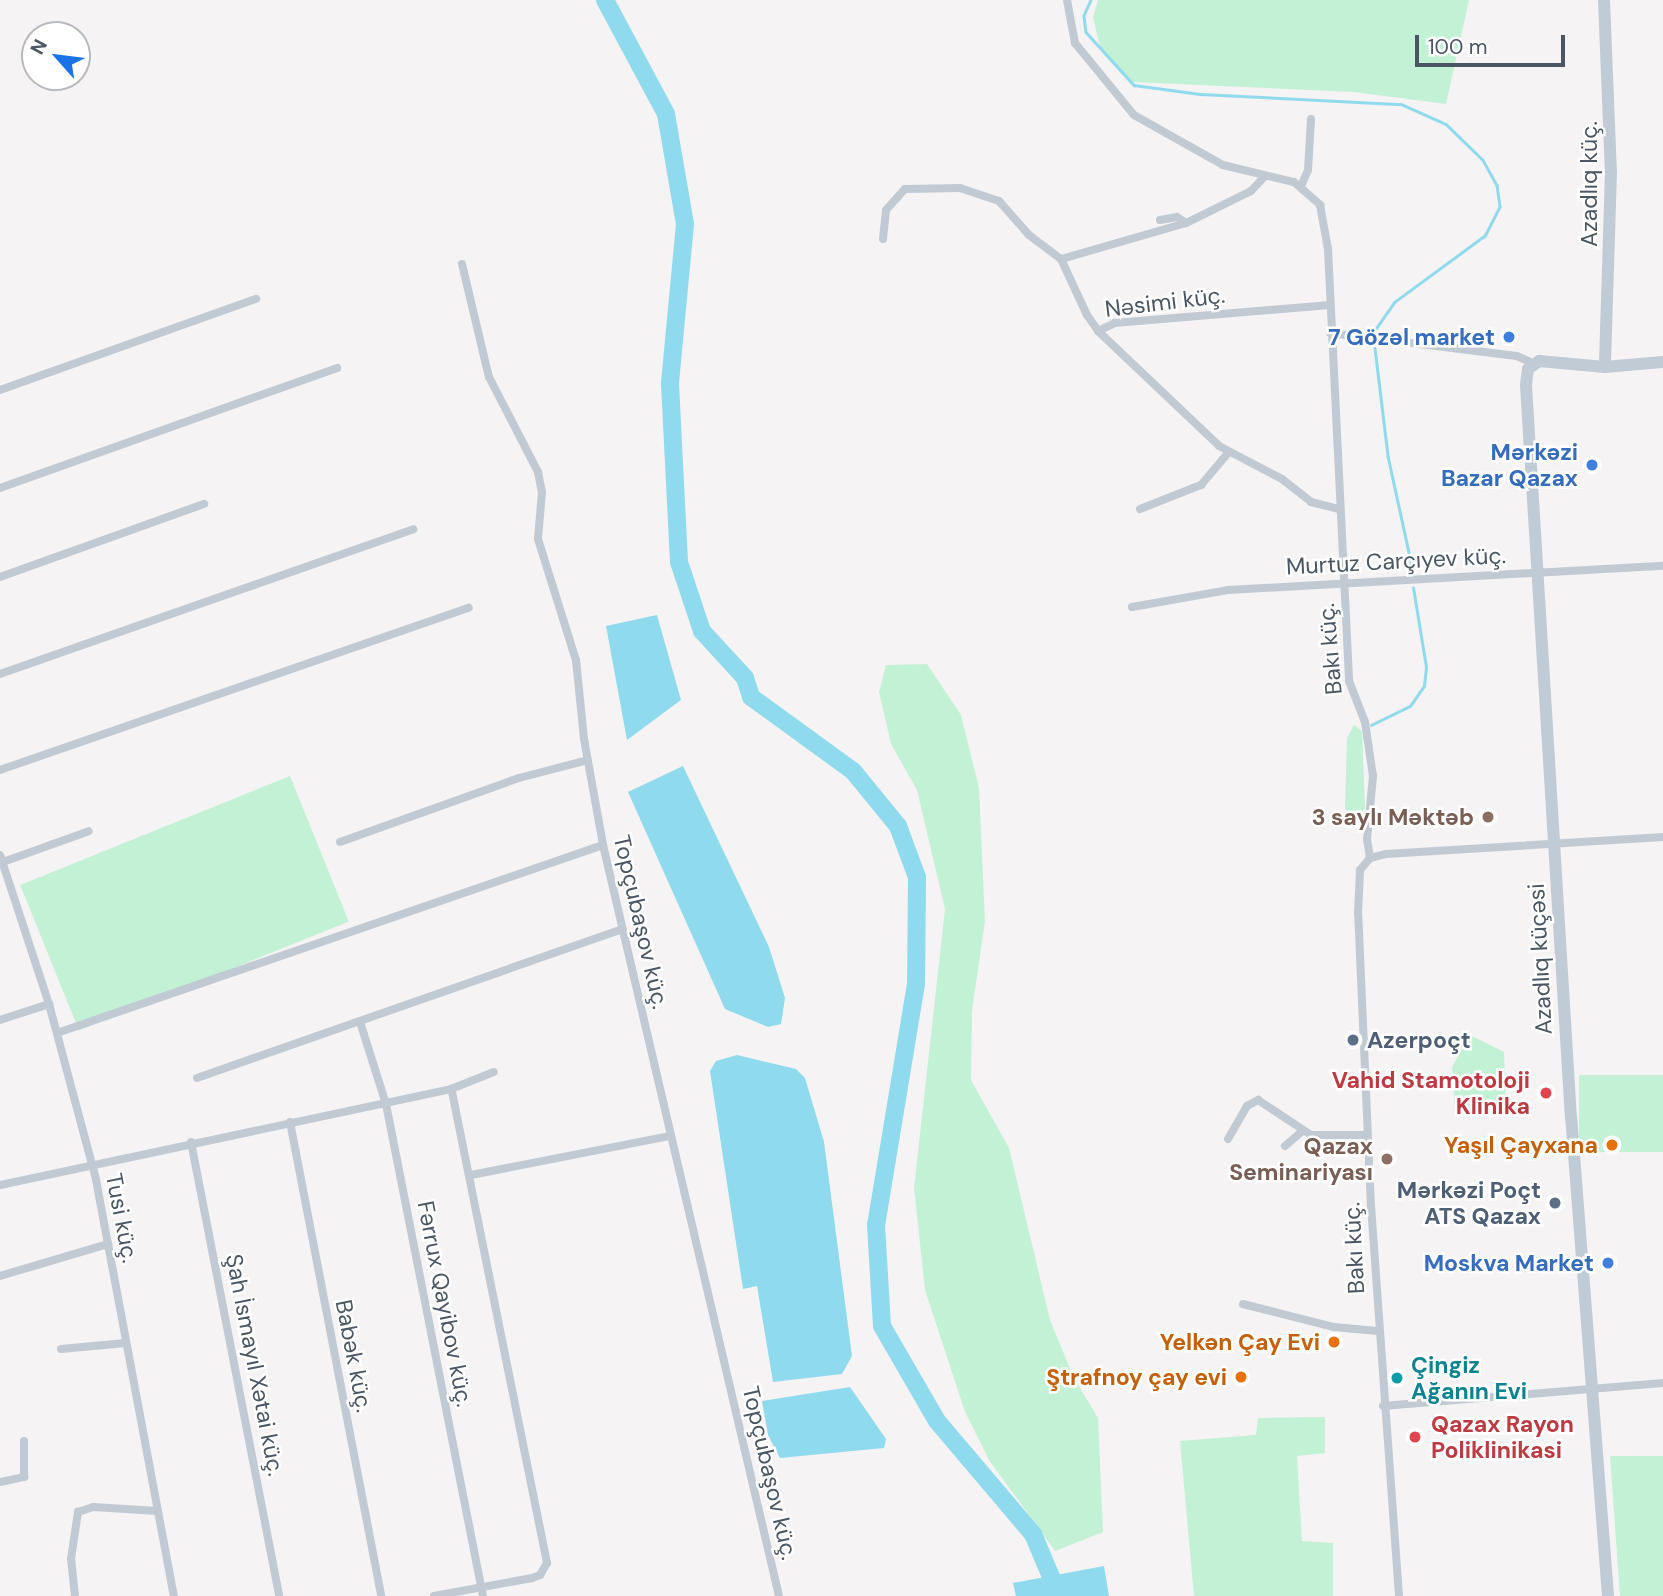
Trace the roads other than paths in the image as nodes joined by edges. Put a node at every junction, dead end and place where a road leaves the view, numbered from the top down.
1 (1067, 0) edge
2 (1604, 0) edge
3 (1311, 119) dead end
4 (1265, 176) junction
5 (1301, 186) junction
6 (1160, 220) dead end
7 (1185, 223) junction
8 (883, 239) dead end
9 (1061, 259) junction
10 (462, 264) dead end
11 (256, 299) dead end
12 (1330, 305) junction
13 (1098, 331) junction
14 (1330, 333) junction
15 (1663, 362) edge
16 (1533, 363) junction
17 (1605, 367) junction
18 (337, 368) dead end
19 (0, 390) edge
20 (1229, 452) junction
21 (0, 488) edge
22 (204, 504) dead end
23 (1140, 509) dead end
24 (1339, 509) junction
25 (413, 529) dead end
26 (1663, 566) edge
27 (1539, 573) junction
28 (0, 577) edge
29 (1344, 582) junction
30 (1132, 607) dead end
31 (469, 608) dead end
32 (0, 674) edge
33 (588, 760) junction
34 (0, 770) edge
35 (89, 831) dead end
36 (1663, 837) edge
37 (340, 842) dead end
38 (603, 845) junction
39 (1555, 845) junction
40 (1370, 858) junction
41 (1, 859) edge
42 (4, 876) edge
43 (623, 929) junction
44 (49, 1004) junction
45 (0, 1020) edge
46 (360, 1022) junction
47 (57, 1034) junction
48 (494, 1072) dead end
49 (197, 1078) dead end
50 (451, 1089) junction
51 (386, 1104) junction
52 (290, 1122) junction
53 (1302, 1130) junction
54 (1367, 1135) junction
55 (670, 1136) junction
56 (1228, 1139) dead end
57 (191, 1142) junction
58 (1285, 1146) dead end
59 (91, 1163) junction
60 (471, 1175) junction
61 (0, 1185) edge
62 (108, 1244) junction
63 (0, 1276) edge
64 (1243, 1304) dead end
65 (1378, 1331) junction
66 (126, 1343) junction
67 (61, 1349) dead end
68 (1663, 1383) edge
69 (1593, 1387) junction
70 (1383, 1406) junction
71 (24, 1441) dead end
72 (0, 1482) edge
73 (158, 1511) junction
74 (482, 1592) edge
75 (75, 1596) edge
76 (174, 1596) edge
77 (279, 1596) edge
78 (381, 1596) edge
79 (434, 1596) edge
80 (779, 1596) edge
81 (1399, 1596) edge
82 (1608, 1596) edge

1 - 4 street
2 - 17 street, Azadlıq küç.
3 - 5 street
4 - 5 street
4 - 7 street
5 - 12 street, Bakı küç.
6 - 7 street
7 - 9 street
8 - 9 street
9 - 13 street, Nəsimi küç.
10 - 33 street, Topçubaşov küç.
11 - 19 street
12 - 13 street, Nəsimi küç.
12 - 14 street, Bakı küç.
13 - 20 street
14 - 16 street
14 - 24 street, Bakı küç.
15 - 17 street
16 - 17 street
16 - 27 street, Azadlıq küçəsi
18 - 21 street
20 - 23 street
20 - 24 street
22 - 28 street
24 - 29 street, Bakı küç.
25 - 32 street
26 - 27 street, Murtuz Carçıyev küç.
27 - 29 street, Murtuz Carçıyev küç.
27 - 39 street, Azadlıq küçəsi
29 - 30 street, Murtuz Carçıyev küç.
29 - 40 street, Bakı küç.
31 - 34 street
33 - 37 street
33 - 38 street, Topçubaşov küç.
35 - 41 street
36 - 39 street
38 - 43 street, Topçubaşov küç.
38 - 47 street
39 - 40 street
39 - 69 street, Azadlıq küçəsi
40 - 54 street, Bakı küç.
41 - 42 street, Tusi küç.
42 - 44 street, Tusi küç.
43 - 46 street
43 - 55 street, Topçubaşov küç.
44 - 45 street
44 - 47 street, Tusi küç.
46 - 49 street
46 - 51 street, Fərrux Qayibov küç.
47 - 59 street, Tusi küç.
48 - 50 street
50 - 51 street
50 - 60 street
51 - 52 street
51 - 74 street, Fərrux Qayibov küç.
52 - 57 street
52 - 78 street, Babək küç.
53 - 54 street
53 - 56 street
53 - 58 street
54 - 65 street, Bakı küç.
55 - 60 street
55 - 80 street, Topçubaşov küç.
57 - 59 street
57 - 77 street, Şah İsmayıl Xətai küç.
59 - 61 street
59 - 62 street, Tusi küç.
60 - 74 street
62 - 63 street
62 - 66 street, Tusi küç.
64 - 65 street
65 - 70 street, Bakı küç.
66 - 67 street
66 - 73 street, Tusi küç.
68 - 69 street
69 - 70 street
69 - 82 street, Azadlıq küçəsi
70 - 81 street, Bakı küç.
71 - 72 street
73 - 75 street
73 - 76 street, Tusi küç.
74 - 79 street

